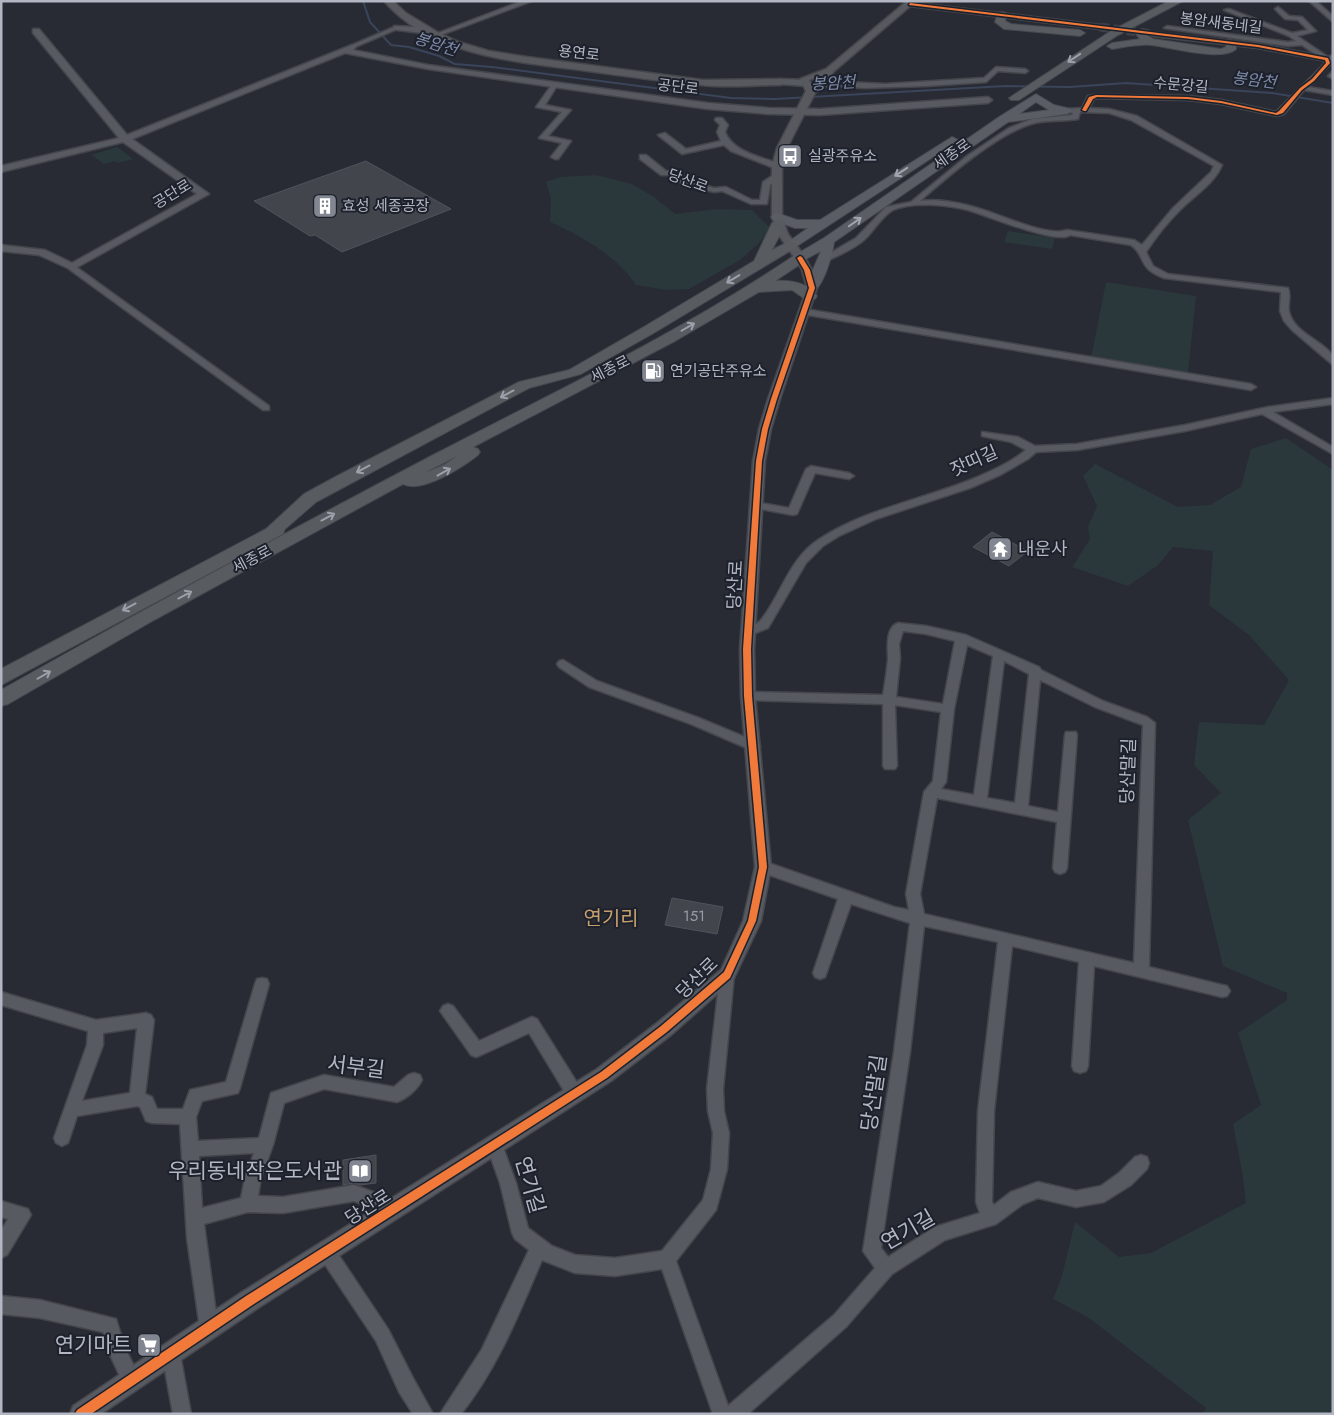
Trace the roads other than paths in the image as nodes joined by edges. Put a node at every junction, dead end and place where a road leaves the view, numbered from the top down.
1 (388, 1) edge
2 (529, 1) edge
3 (1312, 1) edge
4 (911, 2) edge
5 (1182, 3) edge
6 (1278, 9) dead end
7 (1227, 10) dead end
8 (403, 15) junction
9 (1002, 15) junction
10 (1333, 20) edge
11 (1197, 26) dead end
12 (1100, 27) tunnel mouth
13 (395, 28) junction
14 (1166, 28) tunnel mouth
15 (1138, 29) junction
16 (36, 31) dead end
17 (1115, 32) junction
18 (433, 34) junction
19 (1080, 34) junction
20 (1290, 35) junction
21 (1151, 38) junction
22 (1232, 40) junction
23 (1272, 42) junction
24 (1304, 43) junction
25 (353, 46) joint
26 (1092, 46) junction
27 (1112, 46) junction
28 (343, 50) junction
29 (1330, 58) edge
30 (1089, 62) dead end
31 (1025, 71) dead end
32 (817, 81) junction
33 (781, 82) joint
34 (1047, 83) junction
35 (555, 84) junction
36 (1302, 88) junction
37 (1333, 93) edge
38 (1016, 98) joint
39 (1036, 98) junction
40 (988, 100) dead end
41 (844, 110) junction
42 (1076, 110) junction
43 (770, 111) junction
44 (800, 111) junction
45 (1003, 118) junction
46 (719, 120) dead end
47 (982, 120) dead end
48 (794, 124) junction
49 (662, 135) dead end
50 (959, 135) dead end
51 (125, 139) junction
52 (725, 142) junction
53 (556, 157) dead end
54 (643, 157) dead end
55 (1, 169) edge
56 (777, 171) junction
57 (914, 204) junction
58 (778, 220) junction
59 (821, 224) junction
60 (828, 241) junction
61 (1, 248) edge
62 (1142, 250) junction
63 (795, 252) junction
64 (824, 259) junction
65 (760, 263) junction
66 (72, 267) junction
67 (756, 288) junction
68 (809, 299) junction
69 (1333, 362) edge
70 (1251, 386) dead end
71 (1333, 401) edge
72 (266, 408) dead end
73 (1263, 411) junction
74 (986, 434) dead end
75 (1034, 448) junction
76 (1333, 451) edge
77 (849, 476) dead end
78 (755, 505) junction
79 (748, 632) junction
80 (962, 638) junction
81 (999, 653) junction
82 (563, 664) dead end
83 (1035, 670) junction
84 (1, 678) edge
85 (748, 696) junction
86 (1, 699) edge
87 (889, 700) junction
88 (948, 709) junction
89 (1071, 735) dead end
90 (754, 746) junction
91 (890, 766) dead end
92 (931, 792) junction
93 (980, 802) junction
94 (1021, 810) junction
95 (1064, 818) junction
96 (763, 867) junction
97 (1060, 868) dead end
98 (846, 896) junction
99 (918, 919) junction
100 (1006, 938) junction
101 (1087, 958) junction
102 (1141, 971) junction
103 (820, 972) dead end
104 (727, 974) junction
105 (262, 984) dead end
106 (1222, 991) dead end
107 (1, 998) edge
108 (448, 1011) dead end
109 (96, 1027) junction
110 (1080, 1066) dead end
111 (414, 1080) dead end
112 (575, 1094) junction
113 (136, 1099) junction
114 (71, 1110) junction
115 (188, 1117) junction
116 (62, 1138) dead end
117 (494, 1144) junction
118 (265, 1146) junction
119 (190, 1149) junction
120 (1141, 1163) dead end
121 (248, 1204) junction
122 (395, 1208) junction
123 (1, 1209) edge
124 (195, 1218) junction
125 (990, 1218) junction
126 (539, 1248) junction
127 (1, 1249) edge
128 (326, 1251) junction
129 (667, 1259) junction
130 (886, 1268) junction
131 (1, 1305) edge
132 (209, 1328) junction
133 (170, 1354) junction
134 (132, 1380) junction
135 (81, 1414) edge
136 (182, 1414) edge
137 (424, 1414) edge
138 (449, 1414) edge
139 (722, 1414) edge
140 (733, 1414) edge

1 - 8 main road, 용연로
2 - 18 street
3 - 10 street
4 - 9 street
4 - 32 main road
5 - 15 highway, 세종로
5 - 17 highway, 세종로
6 - 20 street, 봉암새동네길
7 - 20 street, 봉암새동네길
8 - 13 street
8 - 18 main road, 용연로
9 - 12 street
9 - 19 highway
11 - 23 street, 봉암새동네길
13 - 18 street
13 - 25 street
14 - 22 street, 봉암새동네길
15 - 21 highway
15 - 27 highway, 세종로
16 - 51 street, 공단로
17 - 19 highway
17 - 26 highway, 세종로
18 - 33 main road, 용연로
19 - 26 highway
20 - 24 street, 봉암새동네길
21 - 22 highway
21 - 27 highway
22 - 23 street, 봉암새동네길
22 - 29 street
23 - 24 street, 봉암새동네길
24 - 29 street, 봉암새동네길
25 - 28 street
26 -> 34 highway, 세종로
27 - 30 highway, 세종로
28 - 35 street, 공단로
28 - 51 street
29 - 36 street
31 - 32 street
32 - 33 street
32 - 44 main road, 당산로
34 - 38 highway, 세종로
34 - 39 highway, 세종로
35 - 43 street, 공단로
35 - 53 street
36 - 37 street
36 - 42 street, 수문강길
38 - 47 main road, 세종로
39 - 42 main road
39 - 45 main road, 세종로
40 - 41 street
41 - 44 street, 공단로
41 - 48 street
42 - 45 main road
42 - 57 street, 수문강길
42 - 62 street
43 - 44 street, 공단로
43 - 48 street
44 - 48 main road, 당산로
60 -> 45 main road, 세종로
46 - 52 street
48 - 56 main road, 당산로
49 - 52 street, 당산로
50 -> 59 main road, 세종로
51 - 55 street
51 - 66 street, 공단로
52 - 56 street
54 - 56 street, 당산로
56 - 58 main road, 당산로
57 - 62 street
57 - 64 street
58 - 59 main road
58 - 63 main road, 당산로
58 - 65 highway
59 - 63 main road, 세종로
60 - 63 main road, 세종로
60 - 64 main road
61 - 66 street
62 - 69 street
63 - 65 highway, 세종로
63 - 67 highway, 세종로
63 - 68 street, 당산로
64 - 68 main road
65 -> 84 highway, 세종로
66 - 72 street
67 - 68 highway
86 -> 67 highway, 세종로
68 - 70 street
68 - 78 street, 당산로
71 - 73 street
73 - 75 street
73 - 76 street
74 - 75 street
75 - 79 street, 잣띠길
77 - 78 street
78 - 79 street, 당산로
79 - 85 street, 당산로
80 - 81 street
80 - 87 street
80 - 88 street
81 - 83 street
81 - 93 street
82 - 90 street
83 - 94 street
83 - 102 street, 당산말길
85 - 87 street
85 - 90 street, 당산로
87 - 88 street
87 - 91 street
88 - 92 street
89 - 95 street
90 - 96 street, 당산로
92 - 93 street
92 - 99 street, 당산말길
93 - 94 street
94 - 95 street
95 - 97 street
96 - 98 street
96 - 104 street, 당산로
98 - 99 street
98 - 103 street
99 - 100 street
99 - 130 street, 당산말길
100 - 101 street
100 - 125 street
101 - 102 street
101 - 110 street
102 - 106 street
104 - 112 street, 당산로
104 - 129 street
105 - 115 street
107 - 109 street
108 - 112 street
109 - 113 street
109 - 114 street
111 - 118 street, 서부길
112 - 117 street, 당산로
113 - 114 street
113 - 115 street
114 - 116 street
115 - 119 street
117 - 122 street, 당산로
117 - 126 street, 연기길
118 - 119 street
118 - 121 street, 서부길
119 - 124 street
120 - 125 street, 연기길
121 - 122 street
121 - 124 street
122 - 128 street, 당산로
123 - 127 street
124 - 132 street
125 - 130 street, 연기길
126 - 129 street, 연기길
126 - 138 street
128 - 132 street, 당산로
128 - 137 street
129 - 139 street
130 - 140 street, 연기길
131 - 134 street
132 - 133 street, 당산로
133 - 134 street, 당산로
133 - 136 street
134 - 135 street, 당산로

